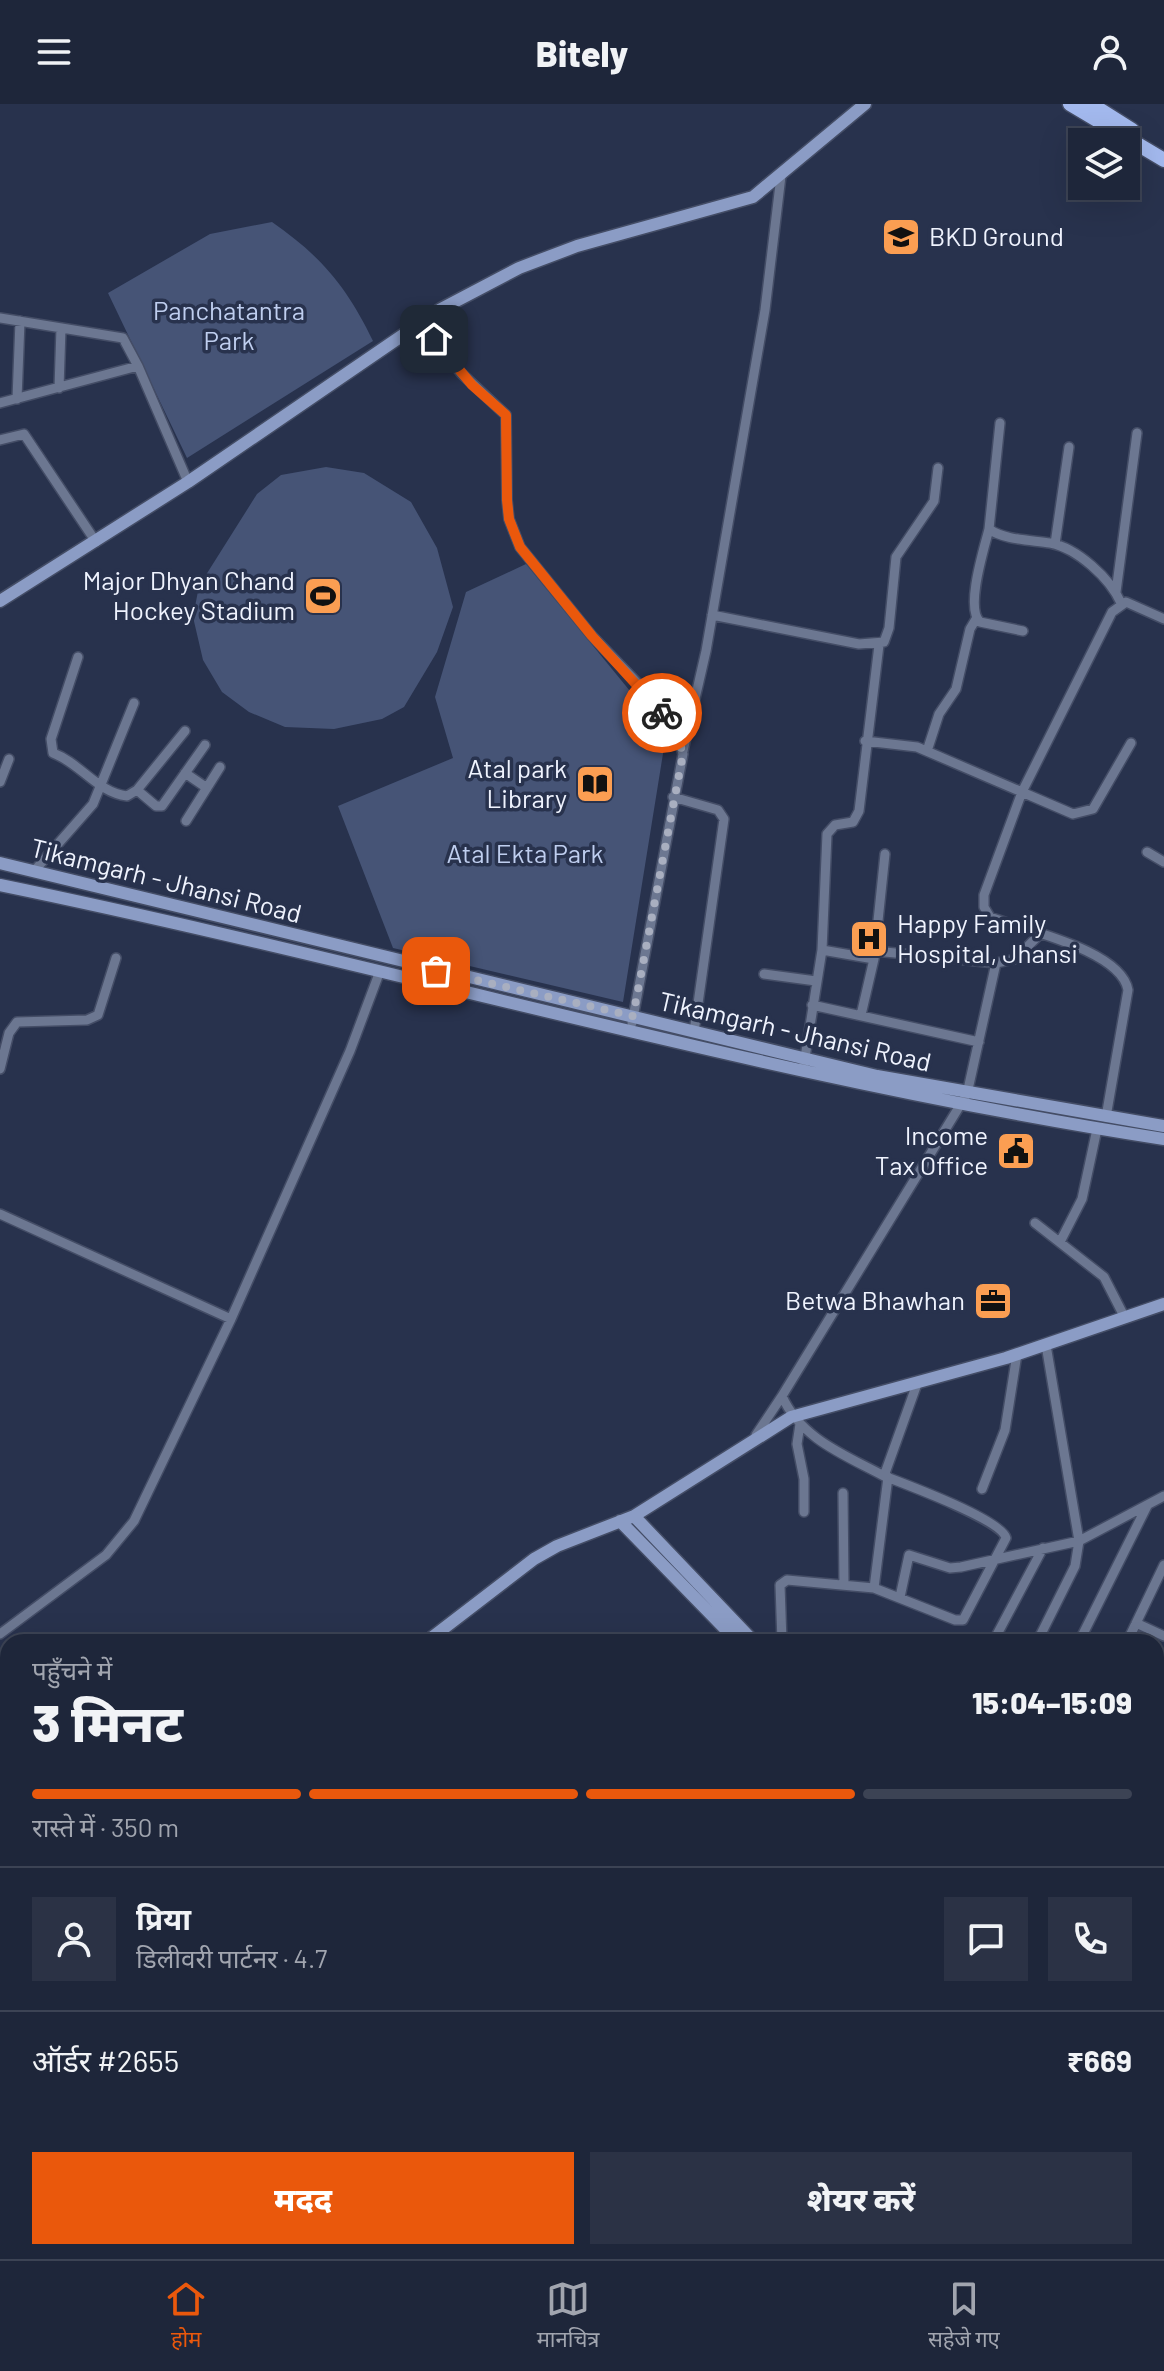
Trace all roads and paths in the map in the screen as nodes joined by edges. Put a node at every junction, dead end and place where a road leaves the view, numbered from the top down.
1 (865, 104) edge
2 (1070, 104) edge
3 (1091, 104) edge
4 (1164, 149) edge
5 (1164, 160) edge
6 (781, 176) junction
7 (0, 318) edge
8 (20, 321) junction
9 (421, 322) junction
10 (61, 328) junction
11 (138, 366) junction
12 (59, 388) junction
13 (17, 399) junction
14 (0, 403) edge
15 (1000, 423) dead end
16 (1137, 433) dead end
17 (0, 440) edge
18 (1069, 447) dead end
19 (938, 468) dead end
20 (188, 482) junction
21 (989, 529) junction
22 (96, 542) junction
23 (1055, 544) junction
24 (1116, 592) junction
25 (1, 598) edge
26 (1121, 603) junction
27 (712, 615) junction
28 (976, 619) junction
29 (1164, 619) edge
30 (1023, 631) dead end
31 (879, 645) junction
32 (78, 657) dead end
33 (696, 694) junction
34 (134, 703) dead end
35 (656, 705) junction
36 (185, 731) dead end
37 (865, 741) junction
38 (1131, 743) dead end
39 (205, 745) dead end
40 (927, 751) junction
41 (683, 754) junction
42 (9, 759) dead end
43 (220, 767) dead end
44 (185, 773) junction
45 (0, 782) edge
46 (102, 786) junction
47 (207, 788) junction
48 (137, 790) junction
49 (1022, 792) junction
50 (673, 797) junction
51 (186, 821) dead end
52 (1147, 852) dead end
53 (885, 854) dead end
54 (1164, 862) edge
55 (0, 863) edge
56 (35, 870) junction
57 (0, 885) edge
58 (1040, 934) junction
59 (305, 938) junction
60 (822, 950) junction
61 (302, 954) junction
62 (875, 955) junction
63 (116, 958) dead end
64 (996, 963) junction
65 (380, 971) junction
66 (764, 974) dead end
67 (816, 981) junction
68 (812, 1005) junction
69 (861, 1015) junction
70 (633, 1016) junction
71 (694, 1032) junction
72 (631, 1033) junction
73 (979, 1042) junction
74 (804, 1066) junction
75 (0, 1069) edge
76 (964, 1098) junction
77 (1106, 1117) junction
78 (1164, 1126) edge
79 (1129, 1127) junction
80 (1097, 1129) junction
81 (1164, 1139) edge
82 (0, 1214) edge
83 (1035, 1223) dead end
84 (1060, 1242) junction
85 (1164, 1304) edge
86 (1125, 1318) junction
87 (231, 1319) junction
88 (1046, 1345) junction
89 (1017, 1354) junction
90 (917, 1384) junction
91 (782, 1396) junction
92 (796, 1420) junction
93 (756, 1435) junction
94 (886, 1477) junction
95 (982, 1489) dead end
96 (843, 1493) dead end
97 (1164, 1496) edge
98 (1147, 1506) junction
99 (804, 1512) dead end
100 (634, 1516) junction
101 (620, 1521) junction
102 (1079, 1541) junction
103 (1043, 1548) junction
104 (993, 1560) junction
105 (1164, 1565) edge
106 (844, 1585) junction
107 (874, 1588) junction
108 (900, 1597) junction
109 (1136, 1623) junction
110 (0, 1634) edge
111 (436, 1634) edge
112 (730, 1634) edge
113 (746, 1634) edge
114 (782, 1634) edge
115 (997, 1634) edge
116 (1041, 1634) edge
117 (1083, 1634) edge
118 (1131, 1634) edge
119 (1160, 1634) edge

1 - 6 street
2 - 5 main road
3 - 4 main road
6 - 9 street
6 - 27 street
7 - 8 street
8 - 10 street
8 - 13 street
9 - 20 street
9 - 35 street
10 - 11 street
10 - 12 street
11 - 12 street
11 - 20 street
12 - 13 street
13 - 14 street
15 - 21 street
16 - 24 street
17 - 22 street
18 - 23 street
19 - 31 street
20 - 22 street
21 - 23 street
21 - 28 street
22 - 25 street
23 - 24 street
24 - 26 street
26 - 29 street
26 - 49 street
27 - 31 street
27 - 33 street
28 - 30 street
28 - 40 street
31 - 37 street
32 - 46 street
33 - 35 street
33 - 41 street
34 - 46 street
35 - 41 street
36 - 48 street
37 - 40 street
37 - 60 street
38 - 49 street
39 - 44 street
40 - 49 street
41 - 50 street
42 - 45 street
43 - 47 street
44 - 47 street
44 - 48 street
46 - 48 street
46 - 56 street
47 - 51 street
49 - 58 street
50 - 70 street
50 - 71 street
52 - 54 street
53 - 62 street
55 - 56 street, Tikamgarh - Jhansi Road
56 - 59 street, Tikamgarh - Jhansi Road
57 - 61 street, Tikamgarh - Jhansi Road
58 - 64 street
58 - 77 street
59 - 61 street
59 - 70 street, Tikamgarh - Jhansi Road
60 - 62 street
60 - 67 street
61 - 65 street, Tikamgarh - Jhansi Road
62 - 64 street
62 - 69 street
63 - 75 street
64 - 73 street
65 - 72 street, Tikamgarh - Jhansi Road
65 - 87 street
66 - 67 street
67 - 68 street
68 - 69 street
68 - 74 street
69 - 73 street
70 - 71 street, Tikamgarh - Jhansi Road
70 - 72 street
71 - 74 street, Tikamgarh - Jhansi Road
72 - 74 street, Tikamgarh - Jhansi Road
73 - 76 street
74 - 76 street, Tikamgarh - Jhansi Road
76 - 77 street, Tikamgarh - Jhansi Road
76 - 80 street, Tikamgarh - Jhansi Road
76 - 91 street
77 - 79 street, Tikamgarh - Jhansi Road
78 - 79 street, Tikamgarh - Jhansi Road
79 - 80 street, Tikamgarh - Jhansi Road
79 - 81 street, Tikamgarh - Jhansi Road
80 - 84 street
82 - 87 street
83 - 84 street
84 - 86 street
85 - 86 street
86 - 88 street
87 - 110 street
88 - 89 street
88 - 102 street
89 - 90 street
89 - 95 street
90 - 92 street
90 - 94 street
91 - 92 street
91 - 93 street
92 - 93 street
92 - 94 street
92 - 99 street
93 - 100 street
94 - 104 street
94 - 107 street
96 - 106 street
97 - 98 street
98 - 102 street
98 - 117 street
100 - 101 street
100 - 113 street
101 - 111 street
101 - 112 street
102 - 103 street
102 - 116 street
103 - 104 street
103 - 115 street
104 - 108 street
104 - 108 street
105 - 109 street
106 - 107 street
106 - 114 street
107 - 108 street
109 - 118 street
109 - 119 street

